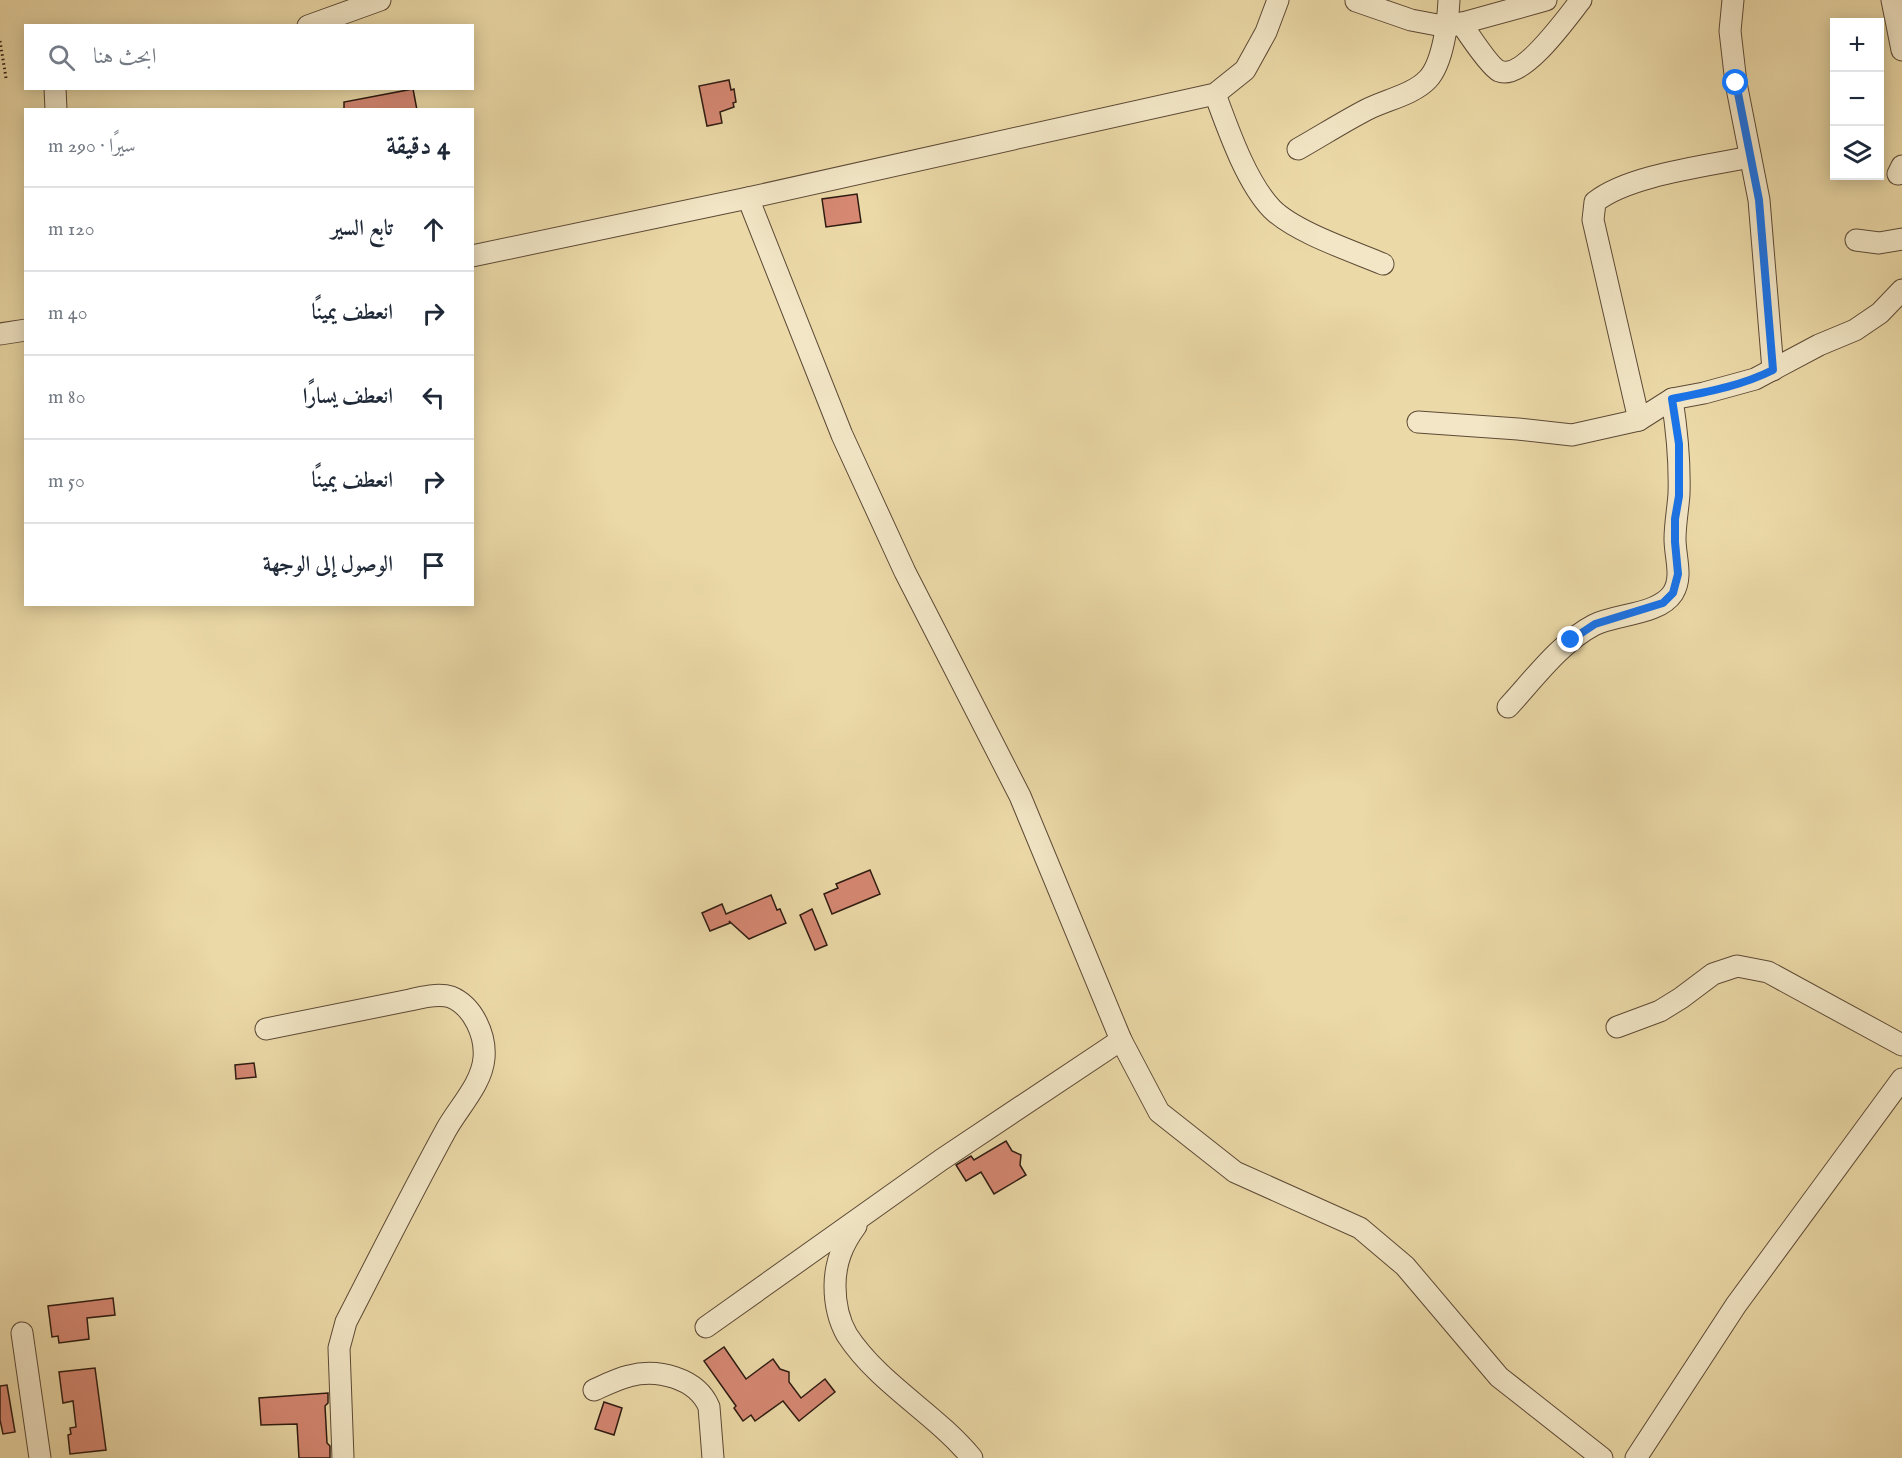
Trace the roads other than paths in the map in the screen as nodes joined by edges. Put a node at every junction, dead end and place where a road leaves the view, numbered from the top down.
1 (380, 0) edge
2 (1278, 0) edge
3 (1449, 0) edge
4 (1546, 0) edge
5 (1581, 0) edge
6 (1733, 0) edge
7 (1356, 1) edge
8 (1896, 6) edge
9 (314, 24) edge
10 (1454, 25) junction
11 (1902, 50) edge
12 (55, 90) edge
13 (1215, 94) junction
14 (56, 108) edge
15 (1298, 149) dead end
16 (1750, 157) junction
17 (748, 198) junction
18 (1902, 239) edge
19 (1856, 240) dead end
20 (474, 256) edge
21 (1383, 264) dead end
22 (1902, 290) edge
23 (24, 330) edge
24 (0, 334) edge
25 (1773, 370) junction
26 (1672, 399) junction
27 (1639, 420) junction
28 (1418, 422) dead end
29 (1508, 707) dead end
30 (1617, 1027) dead end
31 (266, 1029) dead end
32 (1121, 1040) junction
33 (1902, 1045) edge
34 (1902, 1079) edge
35 (1894, 1101) edge
36 (864, 1216) junction
37 (706, 1327) dead end
38 (22, 1333) dead end
39 (594, 1390) dead end
40 (40, 1458) edge
41 (343, 1458) edge
42 (713, 1458) edge
43 (972, 1458) edge
44 (1602, 1458) edge
45 (1636, 1458) edge

1 - 9 street
2 - 13 street
3 - 10 street
4 - 10 street
5 - 10 street
6 - 16 street
7 - 10 street
8 - 11 street
10 - 15 street
12 - 14 street
13 - 17 street
13 - 21 street
16 - 25 street
16 - 27 street
17 - 20 street
17 - 32 street
18 - 19 street
22 - 25 street
23 - 24 street
25 - 26 street
26 - 27 street
26 - 29 street
27 - 28 street
30 - 33 street
31 - 41 street
32 - 36 street
32 - 44 street
34 - 35 street
35 - 45 street
36 - 37 street
36 - 43 street
38 - 40 street
39 - 42 street

